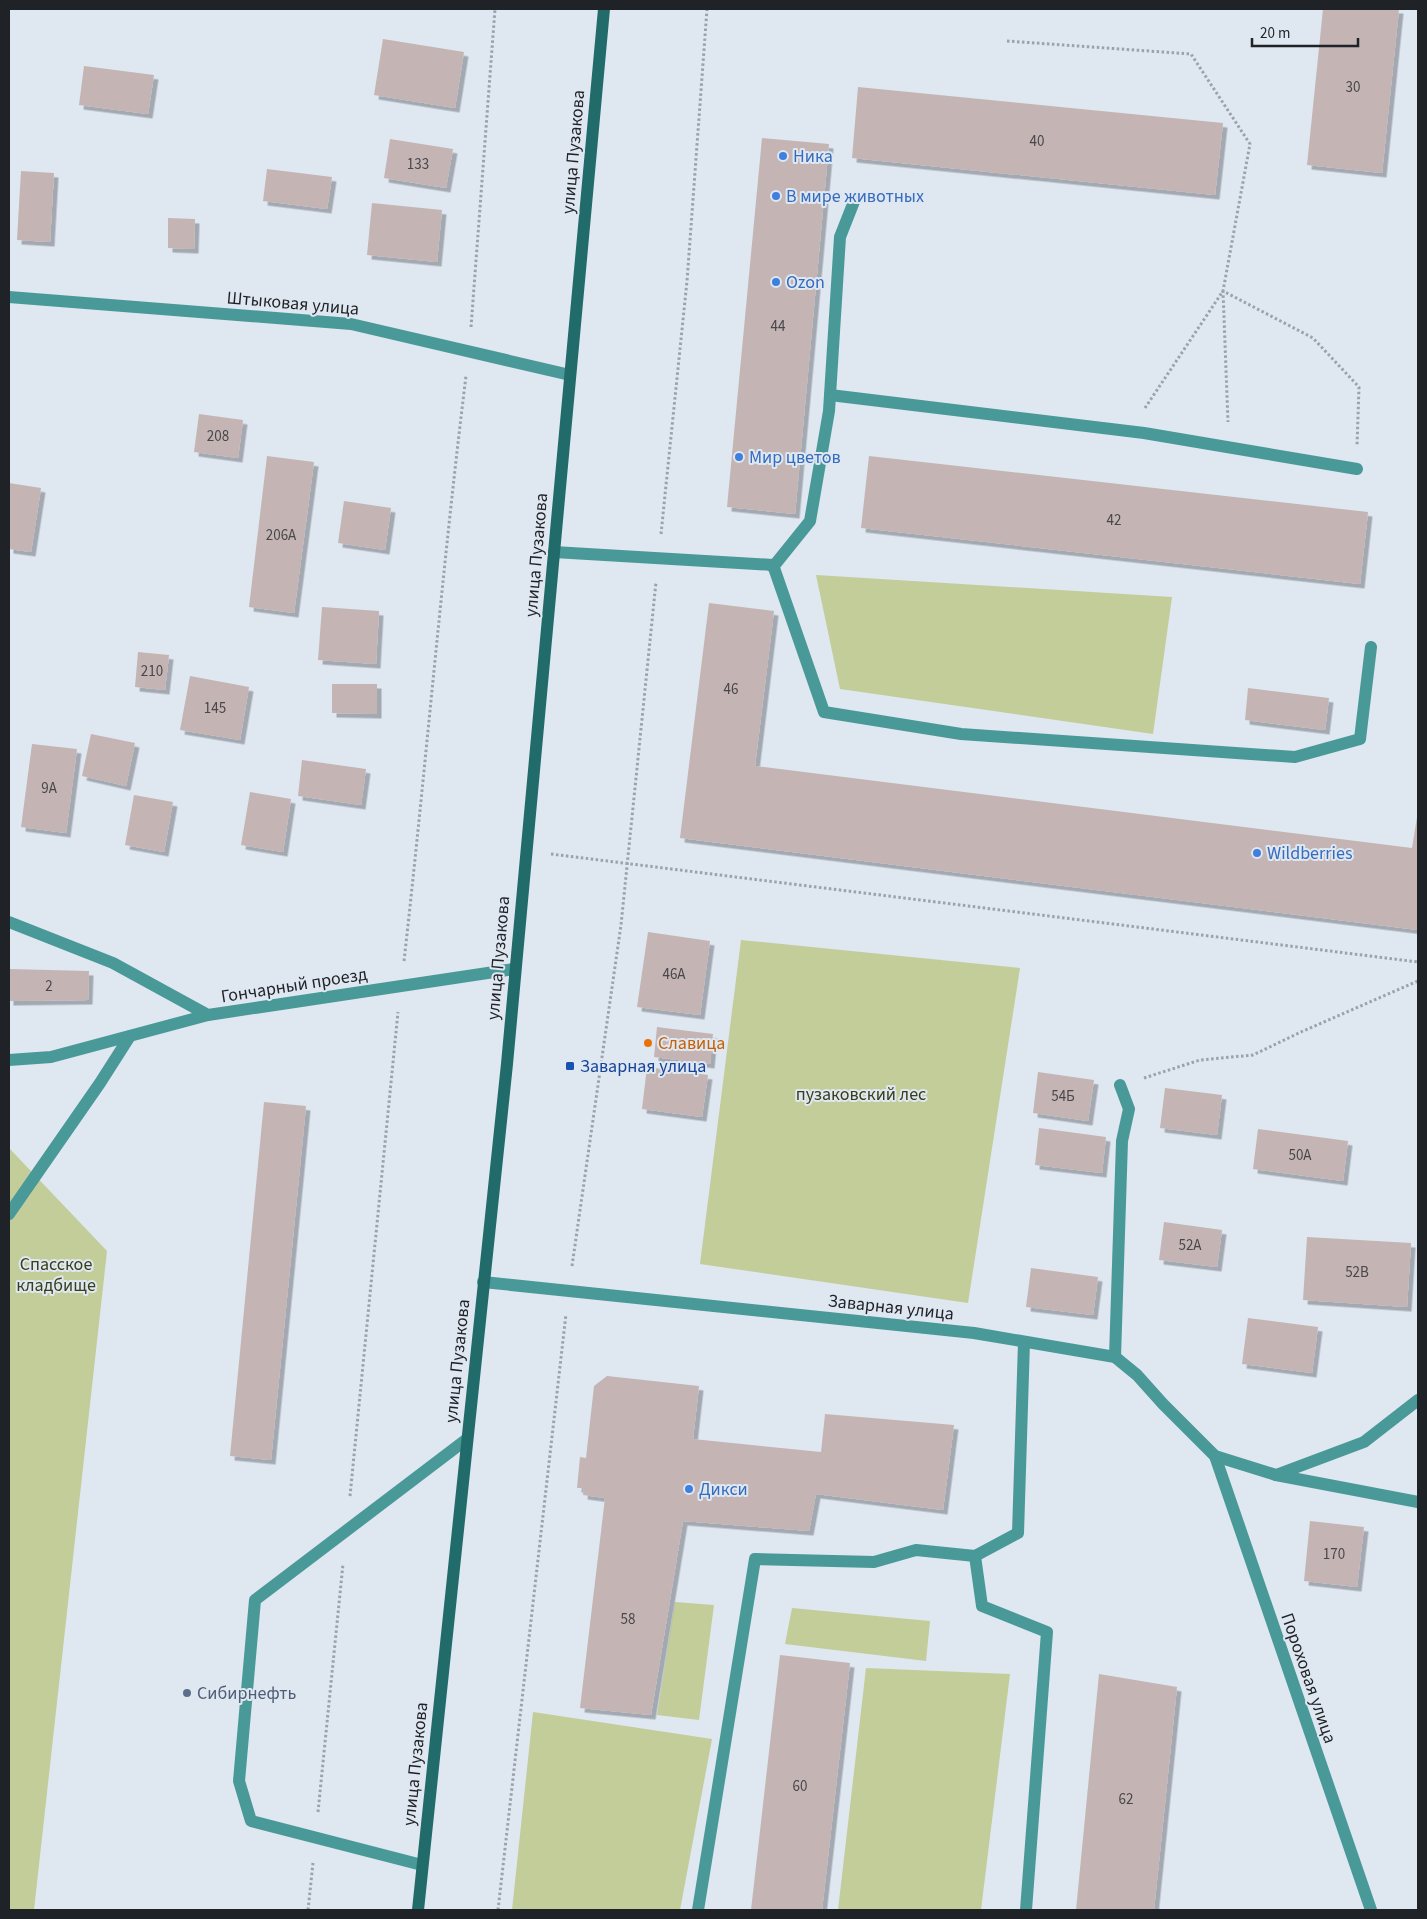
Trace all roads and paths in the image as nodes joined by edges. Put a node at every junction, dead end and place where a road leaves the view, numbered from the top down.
1 (604, 9) edge
2 (706, 9) edge
3 (1007, 41) dead end
4 (856, 198) dead end
5 (1223, 291) junction
6 (9, 297) edge
7 (570, 375) junction
8 (830, 394) junction
9 (1129, 431) junction
10 (1229, 447) junction
11 (1357, 469) joint
12 (554, 552) junction
13 (658, 557) junction
14 (773, 567) junction
15 (1371, 647) dead end
16 (526, 851) junction
17 (627, 863) junction
18 (9, 922) edge
19 (1418, 962) edge
20 (514, 969) junction
21 (1418, 981) edge
22 (208, 1015) junction
23 (130, 1036) junction
24 (9, 1060) edge
25 (1120, 1085) joint
26 (9, 1214) edge
27 (483, 1282) junction
28 (569, 1291) junction
29 (1024, 1342) junction
30 (1115, 1357) junction
31 (1418, 1400) edge
32 (466, 1438) junction
33 (1215, 1456) junction
34 (1276, 1475) junction
35 (1418, 1502) edge
36 (975, 1556) junction
37 (422, 1865) junction
38 (418, 1910) edge
39 (498, 1910) edge
40 (698, 1910) edge
41 (1026, 1910) edge
42 (1371, 1910) edge

1 - 7 street, улица Пузакова
2 - 13 path
3 - 5 path
4 - 8 street
5 - 9 path
5 - 10 path
5 - 11 path
6 - 7 street, Штыковая улица
7 - 12 street, улица Пузакова
8 - 9 street
8 - 14 street
9 - 10 street
10 - 11 street
12 - 13 street
12 - 16 street, улица Пузакова
13 - 14 street
13 - 17 path
14 - 15 street
16 - 17 path
16 - 20 street, улица Пузакова
17 - 19 path
17 - 28 path
18 - 22 street, Гончарный проезд
20 - 22 street, Гончарный проезд
20 - 27 street, улица Пузакова
21 - 25 path
22 - 23 street
23 - 24 street
23 - 26 street
25 - 30 street
27 - 28 street, Заварная улица
27 - 32 street, улица Пузакова
28 - 29 street, Заварная улица
28 - 39 path
29 - 30 street, Заварная улица
29 - 36 street
30 - 33 street, Заварная улица
31 - 34 street
32 - 37 street, улица Пузакова
32 - 37 street
33 - 34 street, Заварная улица
33 - 42 street, Пороховая улица
34 - 35 street, Заварная улица
36 - 40 street
36 - 41 street
37 - 38 street, улица Пузакова

